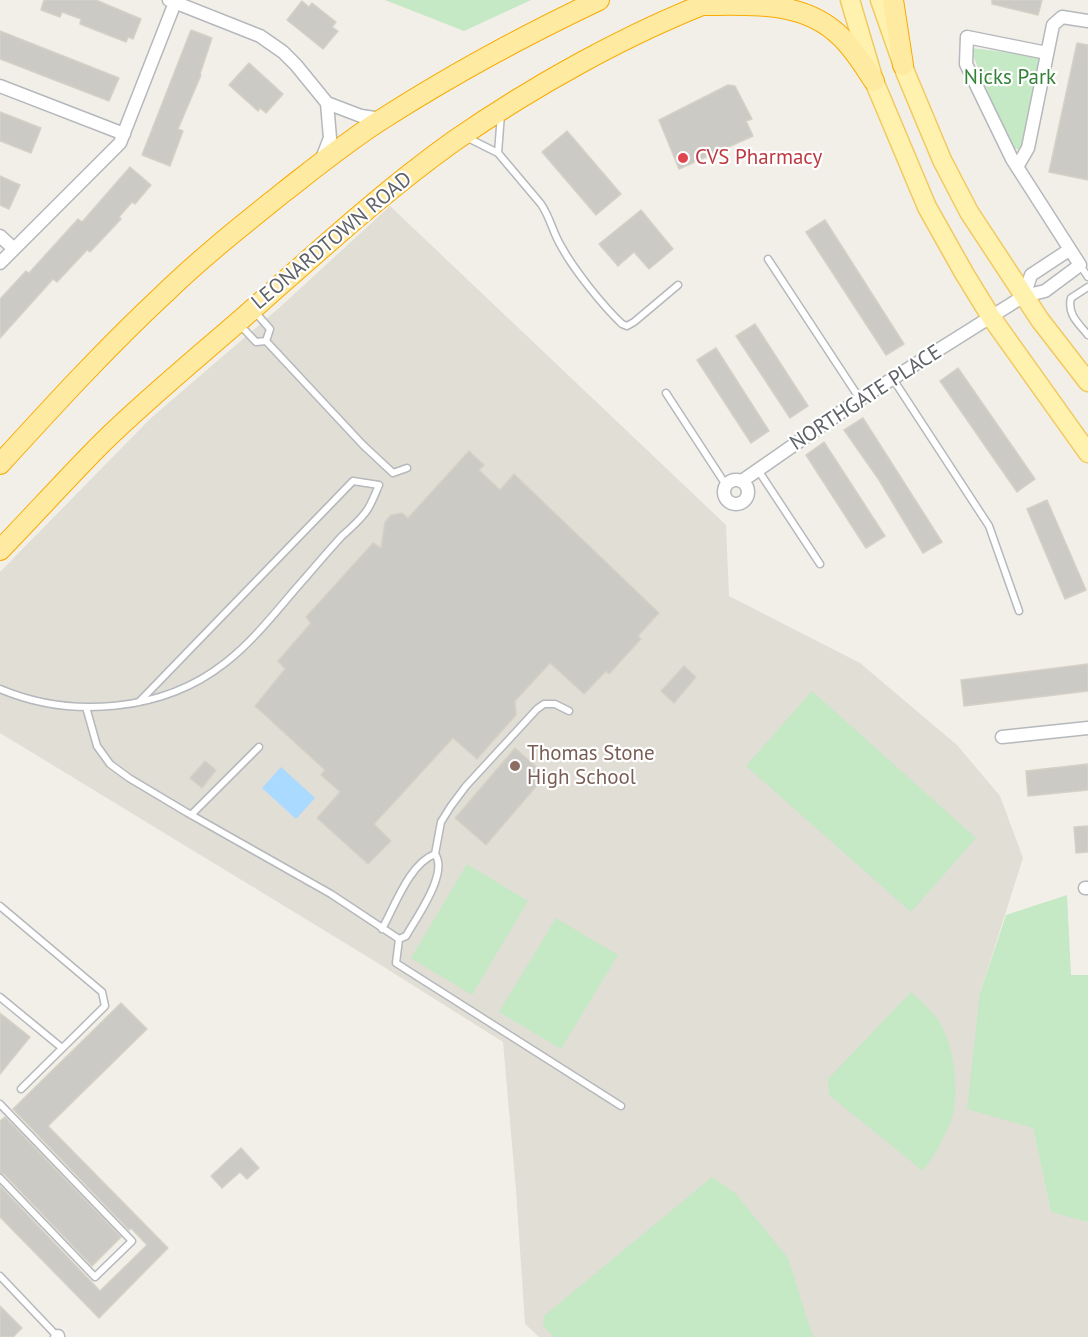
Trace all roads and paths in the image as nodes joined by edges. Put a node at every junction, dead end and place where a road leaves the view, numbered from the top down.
1 (599, 0) edge
2 (850, 0) edge
3 (880, 0) edge
4 (893, 0) edge
5 (174, 1) edge
6 (709, 2) edge
7 (1088, 21) edge
8 (1047, 53) junction
9 (903, 64) junction
10 (874, 81) junction
11 (0, 86) edge
12 (327, 103) junction
13 (501, 111) junction
14 (382, 119) junction
15 (124, 134) junction
16 (463, 136) junction
17 (498, 153) junction
18 (320, 164) junction
19 (1017, 167) junction
20 (0, 236) edge
21 (14, 249) junction
22 (1069, 250) junction
23 (768, 259) dead end
24 (0, 263) edge
25 (1083, 266) edge
26 (1088, 277) edge
27 (678, 285) dead end
28 (1088, 287) edge
29 (1024, 296) junction
30 (245, 316) junction
31 (991, 317) junction
32 (1088, 335) edge
33 (266, 342) junction
34 (893, 379) junction
35 (1088, 382) edge
36 (666, 393) dead end
37 (860, 399) junction
38 (1088, 453) edge
39 (3, 461) edge
40 (407, 468) dead end
41 (758, 469) junction
42 (0, 478) edge
43 (742, 481) junction
44 (726, 485) junction
45 (33, 516) junction
46 (21, 539) dead end
47 (0, 550) edge
48 (820, 564) dead end
49 (1019, 611) dead end
50 (0, 689) edge
51 (139, 702) junction
52 (86, 707) junction
53 (569, 711) dead end
54 (1088, 728) edge
55 (1002, 738) dead end
56 (259, 747) dead end
57 (191, 815) junction
58 (435, 854) junction
59 (0, 906) edge
60 (382, 929) junction
61 (399, 939) junction
62 (0, 997) edge
63 (62, 1048) junction
64 (21, 1089) dead end
65 (0, 1104) edge
66 (621, 1106) dead end
67 (0, 1178) edge
68 (0, 1276) edge
69 (58, 1337) edge

1 - 14 highway
2 - 10 main road
3 - 9 main road
4 - 9 highway
5 - 12 street
5 - 15 street
6 - 10 highway
6 - 13 highway, LEONARDTOWN ROAD
7 - 8 street
8 - 19 street
8 - 19 street
9 - 29 main road
10 - 31 main road
11 - 15 street
12 - 14 street
12 - 18 street
13 - 16 highway, LEONARDTOWN ROAD
13 - 17 lane
14 - 18 highway
15 - 21 street
16 - 17 lane
16 - 30 highway, LEONARDTOWN ROAD
17 - 27 lane
18 - 39 highway
19 - 22 street
20 - 21 street
21 - 24 street
22 - 25 street
22 - 29 street
23 - 37 lane
25 - 26 lane
25 - 29 street, NORTHGATE PLACE
28 - 32 lane
29 - 31 street, NORTHGATE PLACE
29 - 35 main road
30 - 33 lane
30 - 33 lane
30 - 45 highway, LEONARDTOWN ROAD
31 - 34 street, NORTHGATE PLACE
31 - 38 main road
33 - 40 lane
34 - 37 street, NORTHGATE PLACE
34 - 49 lane
36 - 44 lane
37 - 41 street, NORTHGATE PLACE
39 - 42 highway
41 - 43 street, NORTHGATE PLACE
41 - 48 lane
43 - 44 street
43 - 44 street
45 - 46 lane
45 - 47 highway, LEONARDTOWN ROAD
50 - 52 lane
51 - 51 lane
51 - 52 lane
52 - 57 lane
53 - 58 lane
54 - 55 street
56 - 57 lane
57 - 60 lane
58 - 60 lane
58 - 61 lane
59 - 63 lane
60 - 61 lane
61 - 66 lane
62 - 63 lane
63 - 64 lane
65 - 67 lane
68 - 69 lane

